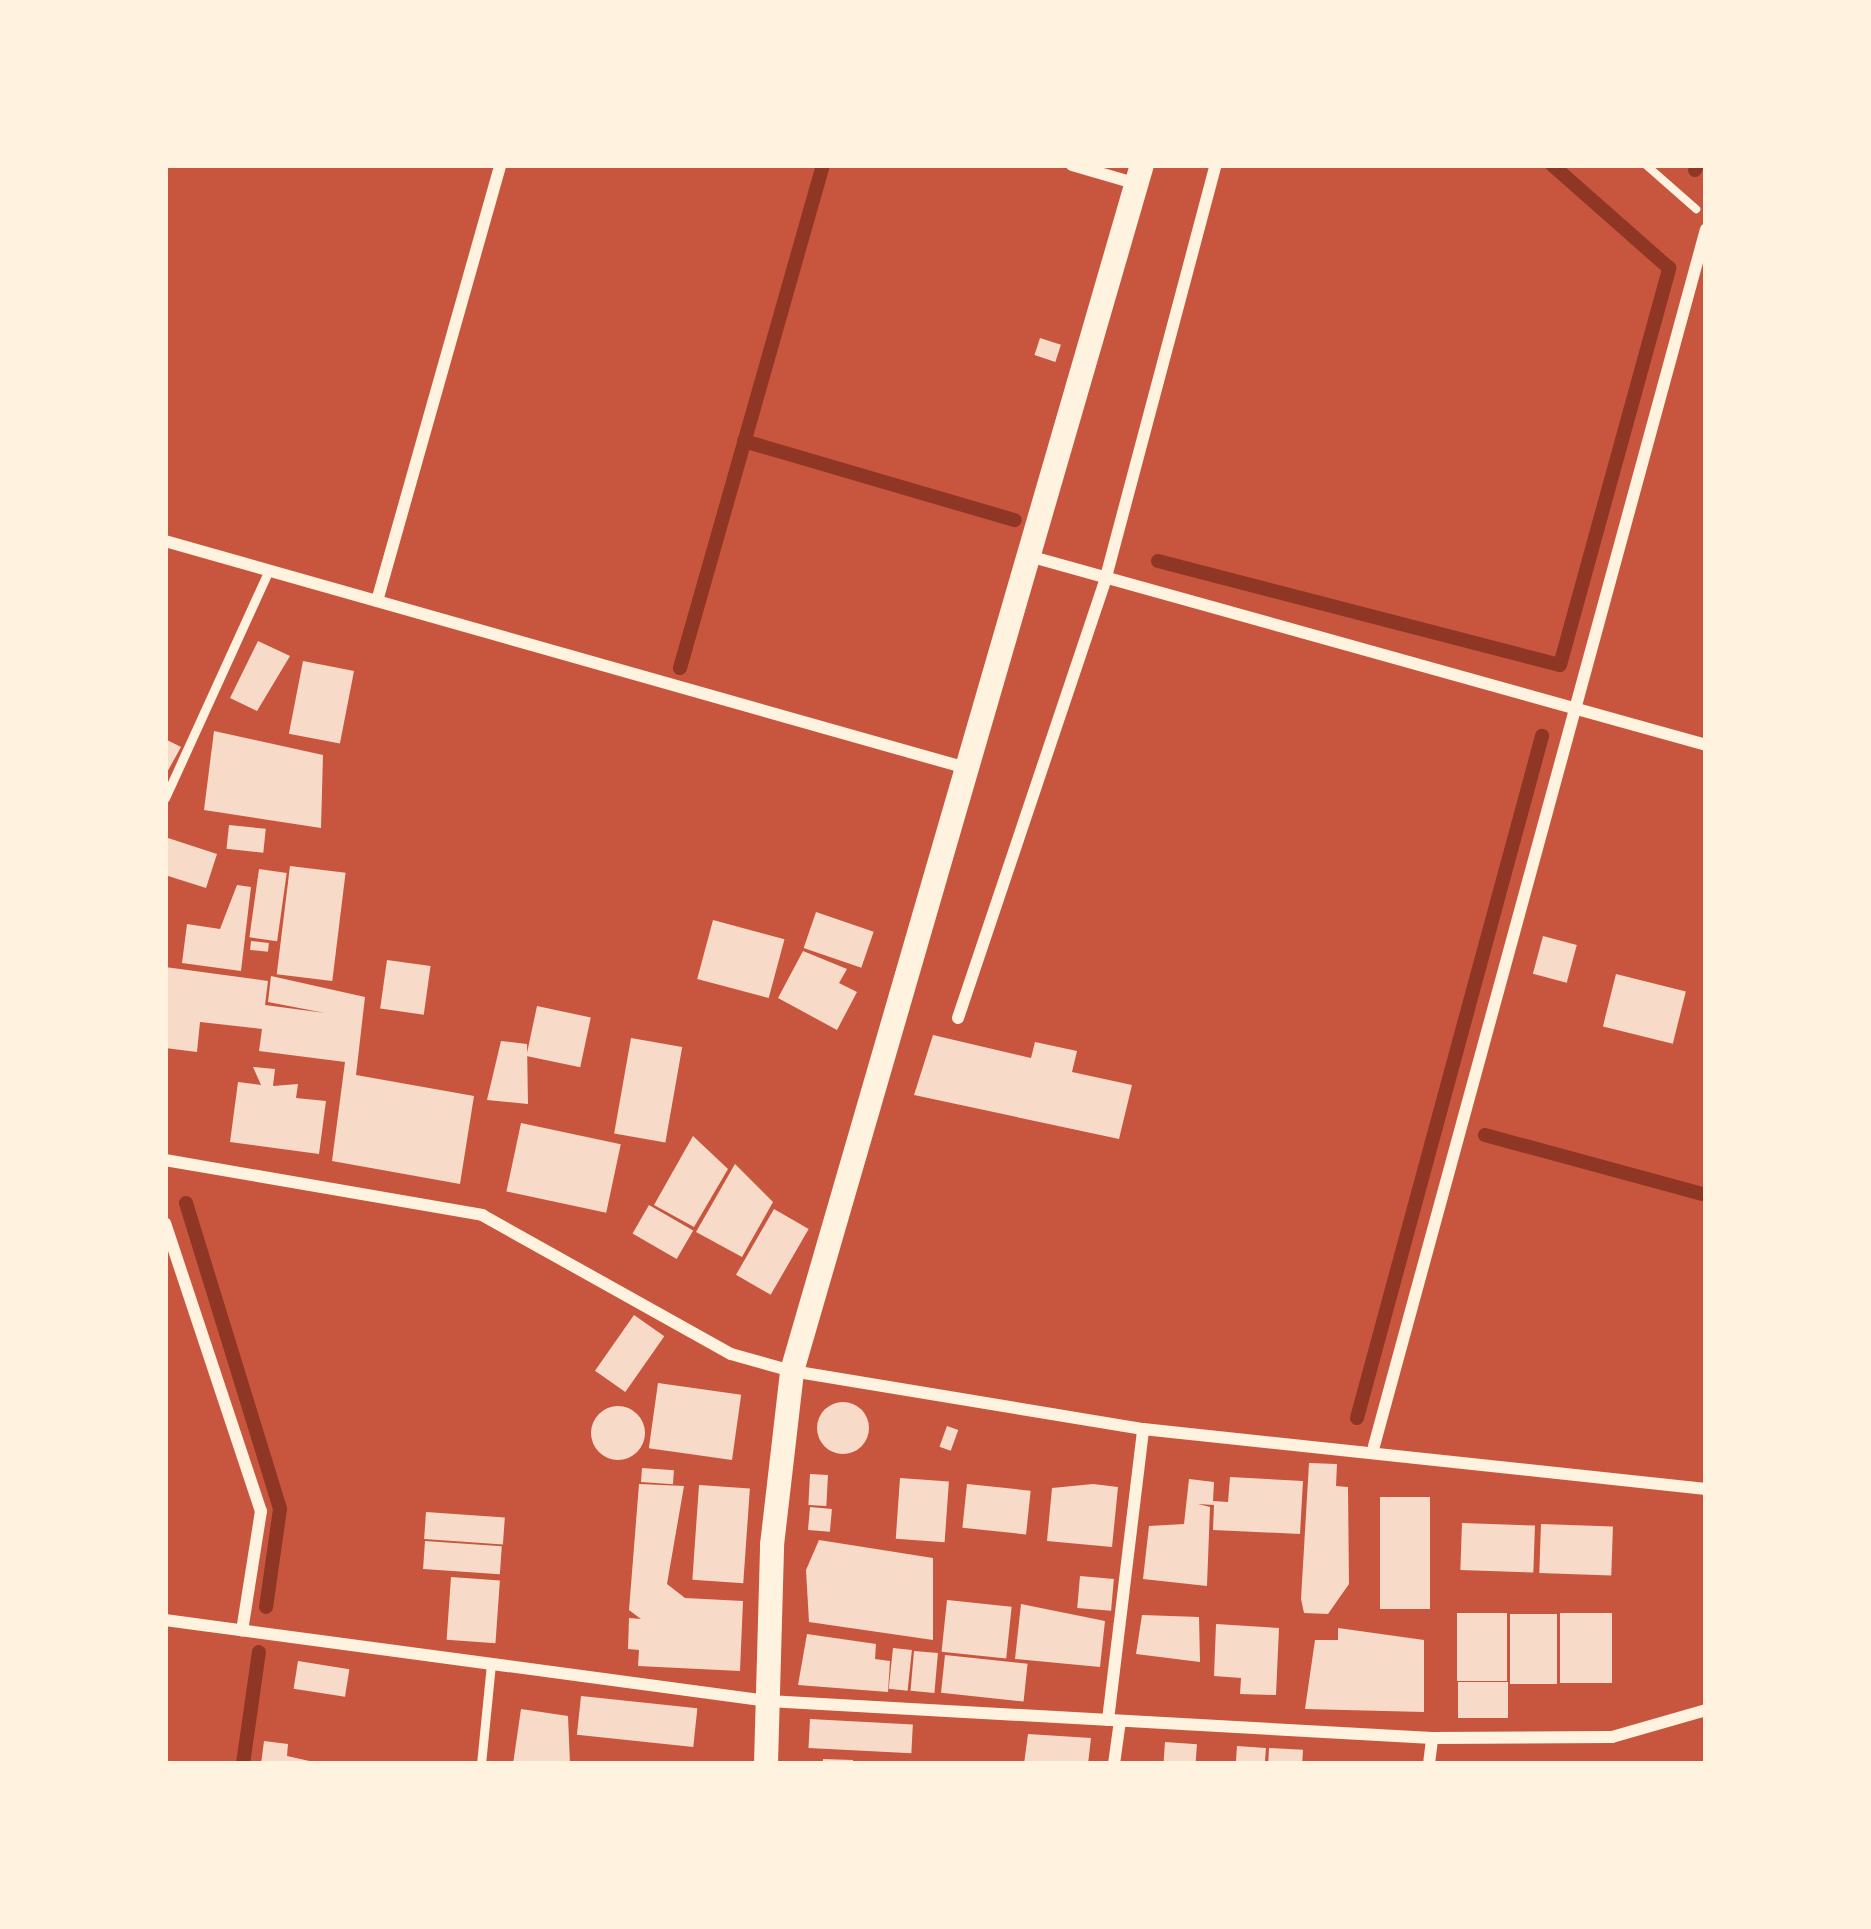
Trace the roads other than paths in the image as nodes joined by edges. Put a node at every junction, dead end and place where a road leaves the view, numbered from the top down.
1 (500, 165) edge
2 (1072, 165) edge
3 (1216, 165) edge
4 (1139, 174) edge
5 (1706, 229) edge
6 (165, 541) edge
7 (1036, 558) junction
8 (269, 570) junction
9 (1106, 577) junction
10 (376, 601) junction
11 (1575, 708) junction
12 (1706, 745) edge
13 (972, 770) junction
14 (165, 798) edge
15 (958, 1018) dead end
16 (165, 1160) edge
17 (165, 1223) edge
18 (792, 1371) junction
19 (1143, 1429) junction
20 (1374, 1446) junction
21 (1706, 1489) edge
22 (165, 1620) edge
23 (242, 1631) junction
24 (491, 1664) junction
25 (768, 1701) junction
26 (1706, 1710) edge
27 (1114, 1720) junction
28 (1432, 1738) junction
29 (481, 1764) edge
30 (766, 1764) edge
31 (1114, 1764) edge
32 (1429, 1764) edge

1 - 10 street
2 - 4 street
3 - 9 street
4 - 7 main road
5 - 11 street
6 - 8 street
7 - 9 street
7 - 13 main road
8 - 10 street
8 - 14 lane
9 - 11 street
9 - 15 street
10 - 13 street
11 - 12 street
11 - 20 street
13 - 18 main road
16 - 18 street
17 - 23 street
18 - 19 street
18 - 25 main road
19 - 20 street
19 - 27 street
20 - 21 street
22 - 23 street
23 - 24 street
24 - 25 street
24 - 29 lane
25 - 27 street
25 - 30 main road
26 - 28 street
27 - 28 street
27 - 31 street
28 - 32 street

